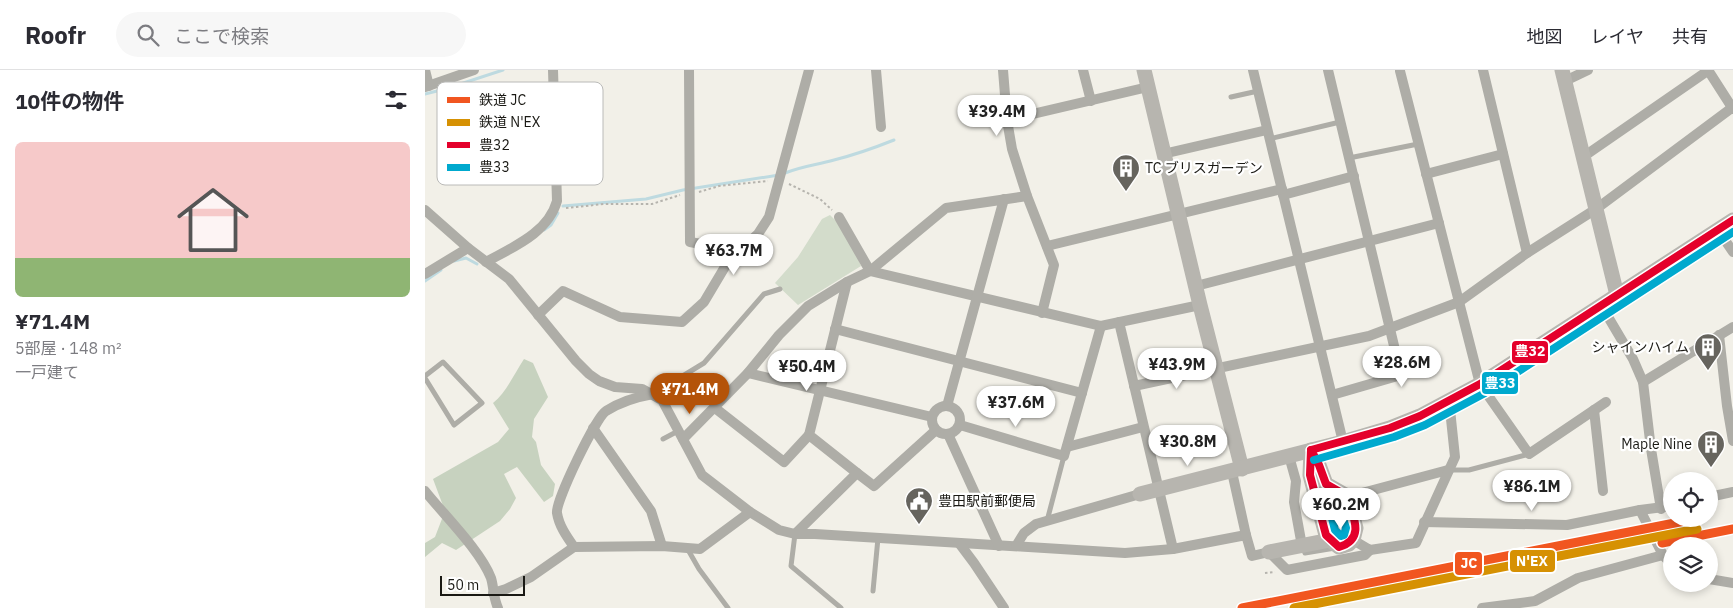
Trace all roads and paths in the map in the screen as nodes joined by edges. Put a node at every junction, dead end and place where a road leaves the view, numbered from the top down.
1 (425, 70) edge
2 (474, 70) edge
3 (689, 70) edge
4 (809, 70) edge
5 (876, 70) edge
6 (1003, 70) edge
7 (1083, 70) edge
8 (1144, 70) edge
9 (1253, 70) edge
10 (1329, 70) edge
11 (1388, 70) edge
12 (1401, 70) edge
13 (1483, 70) edge
14 (1588, 70) edge
15 (1709, 70) edge
16 (1563, 76) edge
17 (441, 82) edge
18 (427, 87) edge
19 (1148, 87) junction
20 (1258, 91) junction
21 (1231, 97) dead end
22 (1091, 101) junction
23 (1733, 108) edge
24 (1007, 120) junction
25 (1341, 122) junction
26 (881, 127) dead end
27 (1268, 134) junction
28 (1419, 144) junction
29 (1163, 154) junction
30 (1503, 154) junction
31 (1583, 157) junction
32 (1349, 158) junction
33 (1426, 174) junction
34 (1354, 176) junction
35 (779, 180) junction
36 (557, 185) edge
37 (1282, 192) junction
38 (689, 194) junction
39 (1027, 196) junction
40 (1004, 199) junction
41 (425, 210) edge
42 (555, 210) junction
43 (1596, 210) junction
44 (1179, 214) junction
45 (839, 217) joint
46 (1733, 220) edge
47 (1439, 223) junction
48 (1718, 230) junction
49 (1369, 241) junction
50 (1047, 246) junction
51 (468, 248) junction
52 (739, 251) junction
53 (1733, 252) edge
54 (1527, 253) junction
55 (1299, 260) junction
56 (486, 262) junction
57 (870, 271) junction
58 (425, 274) edge
59 (847, 282) junction
60 (1196, 286) junction
61 (780, 289) dead end
62 (1617, 295) junction
63 (977, 296) junction
64 (1459, 302) junction
65 (1200, 305) junction
66 (1601, 306) junction
67 (1042, 313) junction
68 (539, 315) junction
69 (1119, 322) junction
70 (1101, 326) junction
71 (1733, 327) edge
72 (1390, 328) junction
73 (835, 329) junction
74 (1719, 335) junction
75 (1320, 346) junction
76 (960, 361) junction
77 (1216, 370) junction
78 (748, 373) junction
79 (425, 377) edge
80 (1643, 382) junction
81 (1480, 384) junction
82 (1134, 386) junction
83 (820, 391) junction
84 (1082, 392) junction
85 (653, 394) junction
86 (1332, 395) junction
87 (1449, 400) junction
88 (1606, 402) dead end
89 (1730, 405) edge
90 (947, 406) junction
91 (715, 408) junction
92 (1594, 410) junction
93 (932, 417) junction
94 (960, 425) junction
95 (1143, 426) junction
96 (593, 428) junction
97 (936, 430) junction
98 (948, 434) junction
99 (682, 435) junction
100 (809, 435) junction
101 (663, 439) dead end
102 (1733, 441) edge
103 (1343, 442) junction
104 (1311, 450) junction
105 (1065, 451) junction
106 (1529, 454) junction
107 (1289, 456) junction
108 (1237, 470) junction
109 (1448, 470) junction
110 (857, 473) junction
111 (1159, 490) junction
112 (425, 491) edge
113 (1603, 491) dead end
114 (1733, 492) edge
115 (1140, 494) joint
116 (1663, 495) edge
117 (1718, 495) edge
118 (1332, 501) junction
119 (1663, 507) edge
120 (1639, 510) junction
121 (749, 512) junction
122 (1047, 522) junction
123 (1424, 522) junction
124 (795, 534) junction
125 (1246, 535) junction
126 (878, 538) junction
127 (959, 543) junction
128 (1343, 544) junction
129 (662, 546) junction
130 (999, 546) junction
131 (1016, 546) junction
132 (1302, 546) junction
133 (574, 547) junction
134 (686, 548) junction
135 (1173, 549) junction
136 (1370, 550) junction
137 (1269, 552) junction
138 (1663, 556) joint
139 (1718, 580) edge
140 (1733, 583) edge
141 (873, 591) dead end
142 (494, 602) edge
143 (728, 608) edge
144 (841, 608) edge
145 (1004, 608) edge
146 (1482, 608) edge

1 - 18 street
2 - 17 street
3 - 38 street
4 - 35 street
5 - 26 street
6 - 24 street
7 - 22 street
8 - 19 street
9 - 20 street
10 - 25 street
11 - 12 street
12 - 28 street
13 - 30 street
14 - 16 street
15 - 23 street
15 - 31 street
16 - 31 street
19 - 22 street
19 - 29 street
20 - 21 lane
20 - 27 street
22 - 24 street
23 - 43 street
24 - 39 street
25 - 27 lane
25 - 32 street
27 - 29 street
27 - 37 street
28 - 32 lane
28 - 33 street
29 - 44 street
30 - 33 street
30 - 54 street
31 - 43 street
32 - 34 street
33 - 47 street
34 - 37 street
34 - 49 street
35 - 38 path
35 - 45 path
35 - 52 street
36 - 42 street
37 - 44 street
37 - 55 street
38 - 42 path
38 - 52 street
39 - 40 street
39 - 50 street
40 - 57 street
40 - 63 street
41 - 51 street
42 - 56 street
43 - 54 street
43 - 62 street
44 - 50 street
44 - 60 street
45 - 57 street
46 - 48 street
47 - 49 street
47 - 64 street
48 - 53 street
48 - 62 street
49 - 55 street
49 - 72 street
50 - 67 street
51 - 56 street
51 - 58 street
52 - 68 street
54 - 64 street
55 - 60 street
55 - 75 street
56 - 68 street
57 - 59 street
57 - 63 street
59 - 73 street
59 - 78 street
60 - 65 street
61 - 85 lane
62 - 66 street
63 - 67 street
63 - 76 street
64 - 72 street
64 - 81 street
65 - 69 street
65 - 77 street
66 - 80 street
66 - 81 street
67 - 70 street
68 - 85 street
69 - 70 street
69 - 82 street
70 - 84 street
71 - 74 street
72 - 75 street
72 - 86 street
73 - 76 street
73 - 83 street
74 - 80 street
74 - 89 street
75 - 77 street
75 - 86 street
76 - 84 street
76 - 90 street
77 - 82 street
77 - 108 street
78 - 83 street
78 - 91 street
79 - 79 lane
80 - 116 street
81 - 87 street
81 - 106 street
82 - 95 street
83 - 93 street
83 - 100 street
84 - 105 street
85 - 96 street
85 - 99 street
86 - 103 street
87 - 103 street
87 - 109 street
88 - 92 street
89 - 102 street
90 - 93 street
90 - 94 street
91 - 99 street
91 - 100 street
92 - 106 street
92 - 113 street
93 - 97 street
94 - 98 street
94 - 105 street
95 - 105 street
95 - 111 street
96 - 129 street
96 - 133 street
97 - 98 street
97 - 110 street
98 - 130 street
99 - 101 lane
99 - 121 street
100 - 110 street
103 - 104 street
104 - 107 street
104 - 118 street
104 - 118 street
105 - 122 lane
106 - 109 lane
107 - 108 street
107 - 132 street
108 - 111 street
108 - 125 street
109 - 118 street
109 - 123 street
110 - 124 street
111 - 115 street
111 - 135 street
112 - 142 street
114 - 117 street
115 - 122 street
118 - 128 street
118 - 128 street
119 - 120 street
120 - 123 street
120 - 138 street
121 - 124 street
121 - 134 street
122 - 131 street
123 - 136 street
124 - 126 street
124 - 144 lane
125 - 135 street
125 - 137 street
126 - 127 street
126 - 141 lane
127 - 130 street
127 - 145 street
128 - 132 street
128 - 136 street
129 - 133 street
129 - 134 street
130 - 131 street
131 - 135 street
132 - 137 street
133 - 142 street
134 - 143 lane
136 - 137 street
138 - 146 street
139 - 140 street

